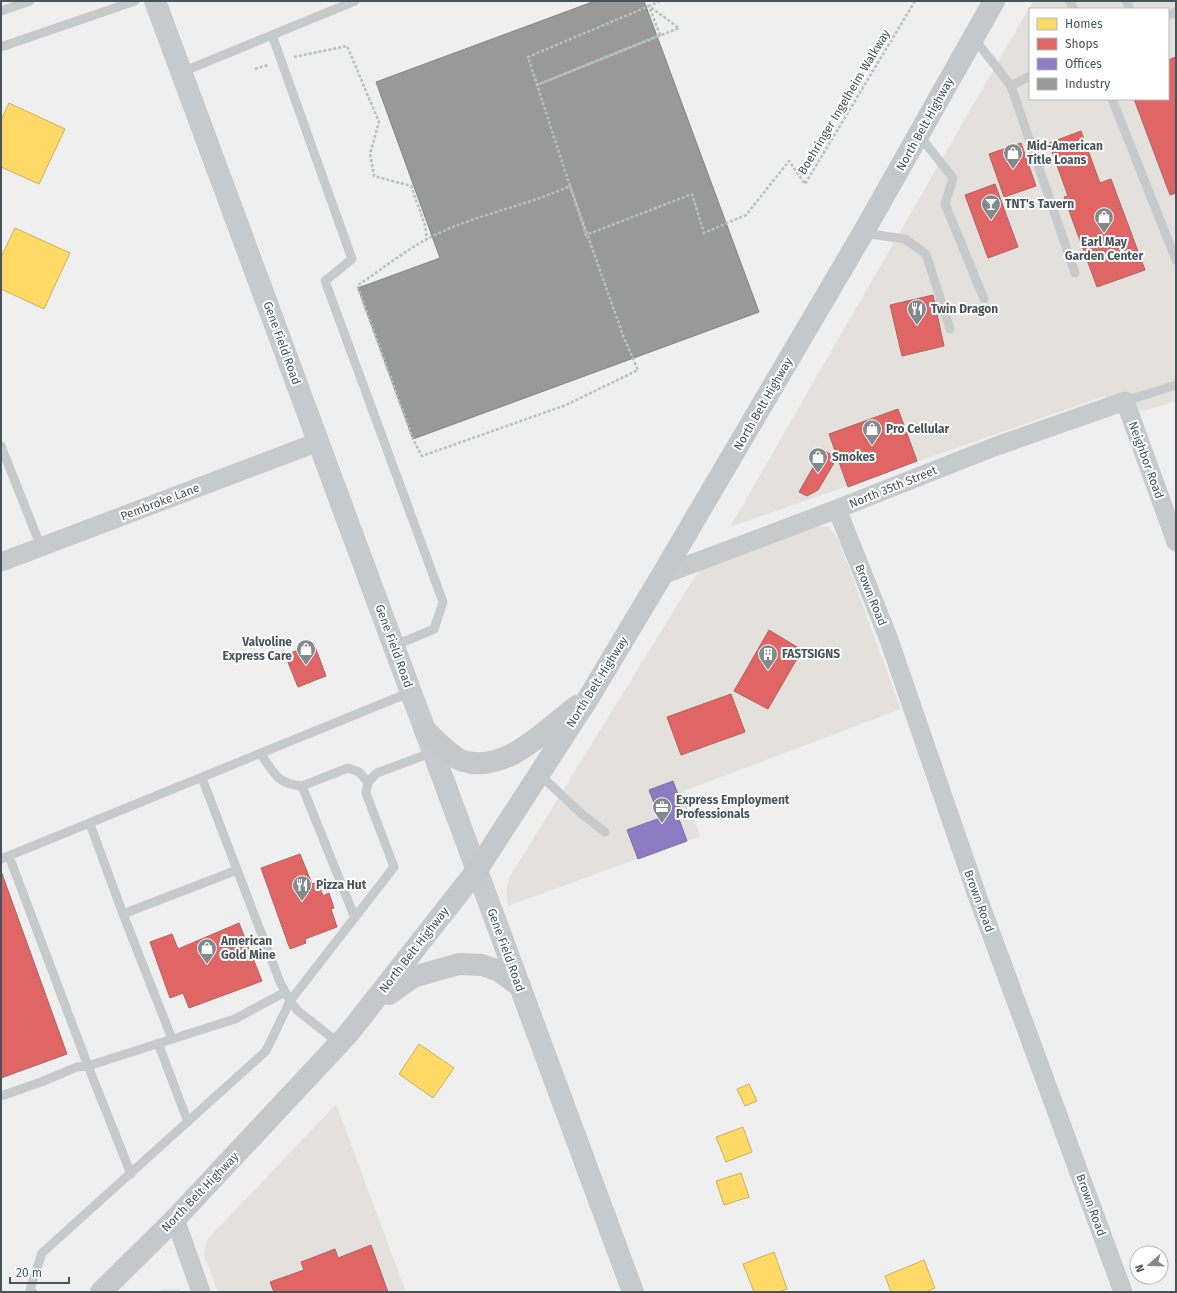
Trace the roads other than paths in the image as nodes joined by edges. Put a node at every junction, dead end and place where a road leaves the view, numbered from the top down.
1 (30, 1) edge
2 (135, 1) edge
3 (155, 1) edge
4 (355, 1) edge
5 (994, 1) edge
6 (1, 11) edge
7 (272, 35) junction
8 (974, 37) junction
9 (1, 47) edge
10 (182, 72) junction
11 (1029, 77) edge
12 (1011, 86) junction
13 (1112, 100) edge
14 (919, 135) junction
15 (863, 233) junction
16 (1176, 260) edge
17 (1075, 273) dead end
18 (984, 299) dead end
19 (950, 328) dead end
20 (1176, 385) edge
21 (1125, 401) junction
22 (318, 442) junction
23 (1, 446) edge
24 (837, 509) junction
25 (1176, 542) edge
26 (41, 547) junction
27 (1, 562) edge
28 (662, 575) junction
29 (394, 646) junction
30 (411, 692) junction
31 (589, 697) junction
32 (425, 730) junction
33 (433, 752) junction
34 (261, 754) junction
35 (539, 774) junction
36 (202, 778) junction
37 (368, 782) junction
38 (302, 786) junction
39 (90, 824) junction
40 (605, 832) dead end
41 (5, 858) edge
42 (237, 870) junction
43 (476, 870) junction
44 (123, 914) junction
45 (354, 918) junction
46 (520, 986) junction
47 (285, 992) junction
48 (290, 1001) junction
49 (369, 1008) junction
50 (172, 1039) junction
51 (158, 1043) junction
52 (340, 1044) junction
53 (88, 1066) junction
54 (1, 1096) edge
55 (188, 1122) junction
56 (131, 1174) junction
57 (175, 1219) junction
58 (30, 1291) edge
59 (101, 1292) edge
60 (201, 1292) edge
61 (633, 1292) edge
62 (1123, 1292) edge

1 - 6 lane
2 - 9 lane
3 - 10 street, Gene Field Road
4 - 7 lane
5 - 8 main road, North Belt Highway
7 - 10 lane
7 - 29 lane
8 - 12 lane
8 - 14 main road, North Belt Highway
10 - 22 street, Gene Field Road
11 - 12 lane
12 - 17 lane
13 - 16 lane
14 - 15 main road, North Belt Highway
14 - 18 lane
15 - 19 lane
15 - 28 main road, North Belt Highway
20 - 21 lane
21 - 24 street, North 35th Street
21 - 25 street, Neighbor Road
22 - 26 street, Pembroke Lane
22 - 29 street, Gene Field Road
23 - 26 lane
24 - 28 street, North 35th Street
24 - 62 street, Brown Road
26 - 27 street, Pembroke Lane
28 - 31 main road, North Belt Highway
29 - 30 street, Gene Field Road
30 - 32 street, Gene Field Road
30 - 34 lane
31 - 32 main road
31 - 35 main road, North Belt Highway
32 - 33 street, Gene Field Road
33 - 37 lane
33 - 43 street, Gene Field Road
34 - 36 lane
34 - 38 lane
35 - 40 lane
35 - 43 main road, North Belt Highway
36 - 39 lane
36 - 42 lane
37 - 38 lane
37 - 45 lane
38 - 45 lane
39 - 41 lane
39 - 44 lane
41 - 53 lane
42 - 44 lane
42 - 47 lane
43 - 46 street, Gene Field Road
43 - 49 main road, North Belt Highway
44 - 50 lane
45 - 48 lane
46 - 49 main road
46 - 61 street, Gene Field Road
47 - 48 lane
47 - 50 lane
48 - 52 lane
48 - 55 lane
49 - 52 main road, North Belt Highway
50 - 51 lane
51 - 53 lane
51 - 55 lane
52 - 57 main road, North Belt Highway
53 - 54 lane
53 - 56 lane
55 - 56 lane
56 - 58 lane
57 - 59 main road, North Belt Highway
57 - 60 street

